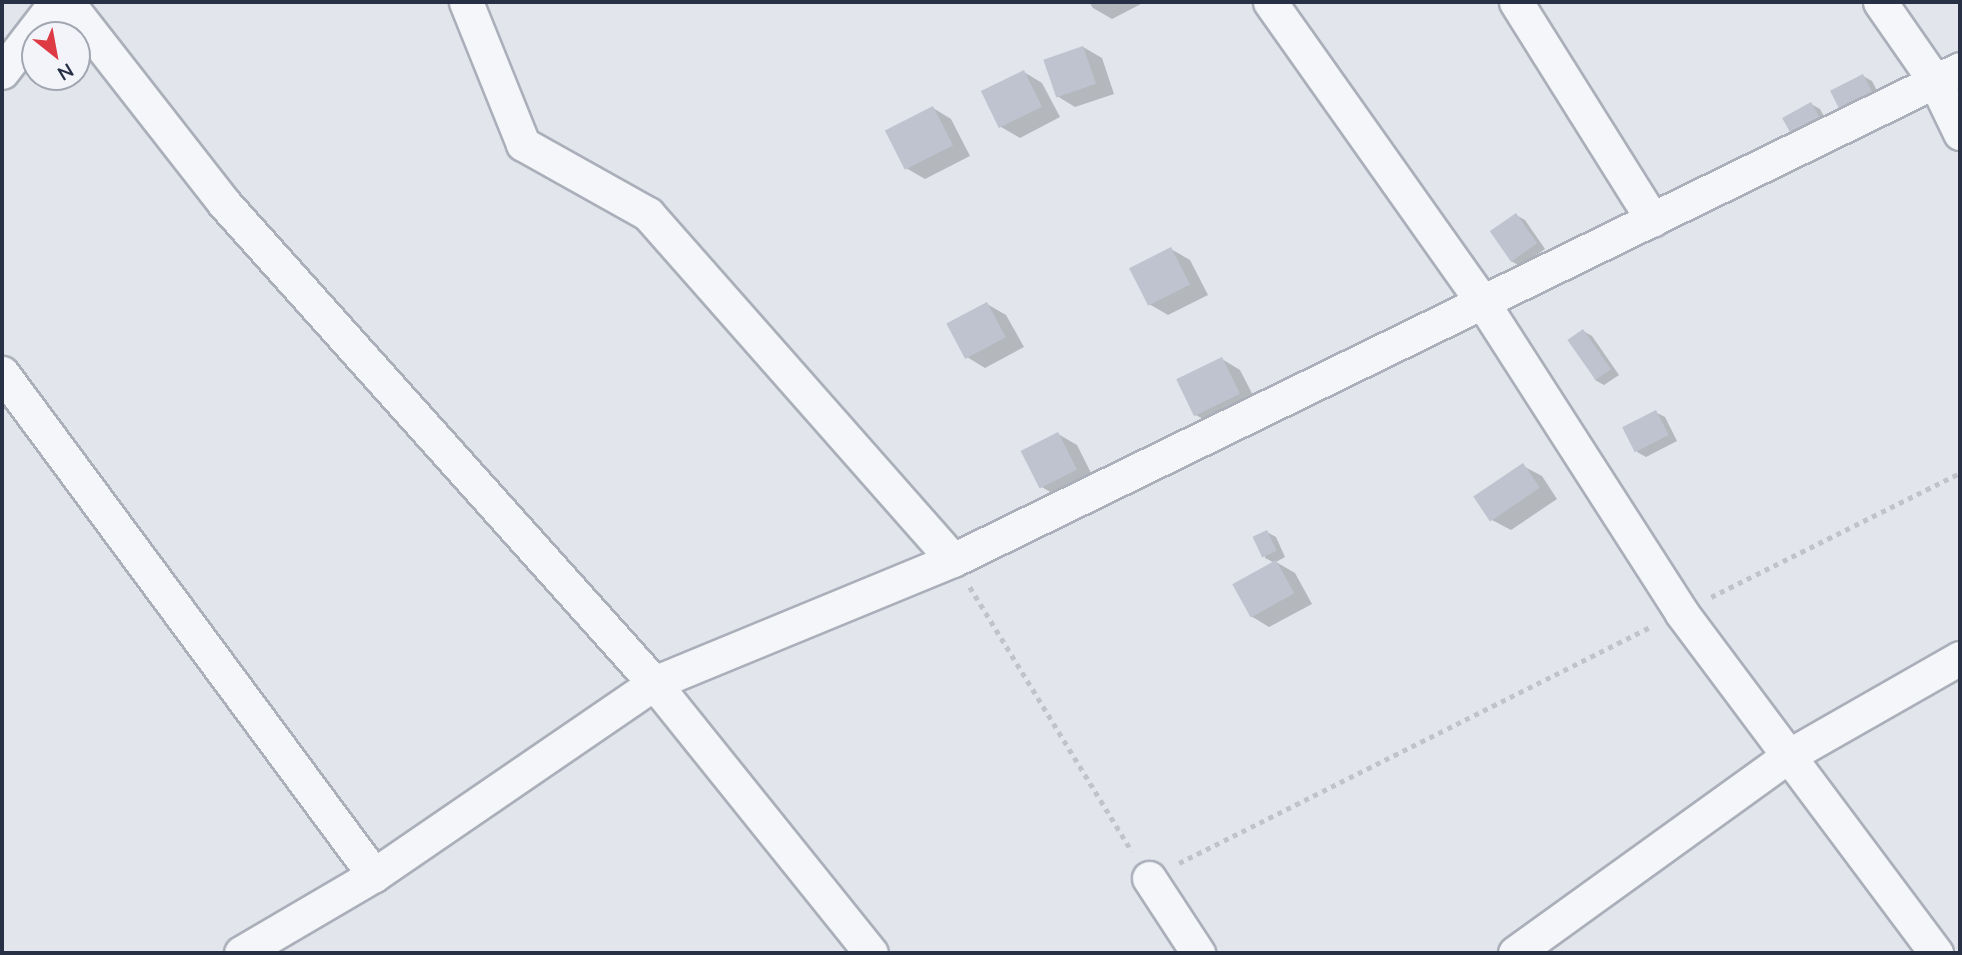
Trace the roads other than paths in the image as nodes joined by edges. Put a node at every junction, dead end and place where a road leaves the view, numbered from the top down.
1 (56, 2) edge
2 (67, 2) edge
3 (466, 2) edge
4 (1270, 2) edge
5 (1516, 2) edge
6 (1880, 2) edge
7 (2, 72) edge
8 (1948, 75) edge
9 (1960, 134) edge
10 (1653, 220) junction
11 (1483, 303) junction
12 (2, 373) edge
13 (953, 560) junction
14 (1960, 658) edge
15 (654, 683) junction
16 (1788, 756) junction
17 (374, 875) junction
18 (1149, 878) road end
19 (240, 953) edge
20 (871, 953) edge
21 (1198, 953) edge
22 (1515, 953) edge
23 (1936, 953) edge

1 - 7 street
2 - 15 street
3 - 13 street
4 - 11 street
5 - 10 street
6 - 8 street
8 - 9 street
8 - 10 street
10 - 11 street
11 - 13 street
11 - 16 street
12 - 17 street
13 - 15 street
14 - 16 street
15 - 17 street
15 - 20 street
16 - 22 street
16 - 23 street
17 - 19 street
18 - 21 street

